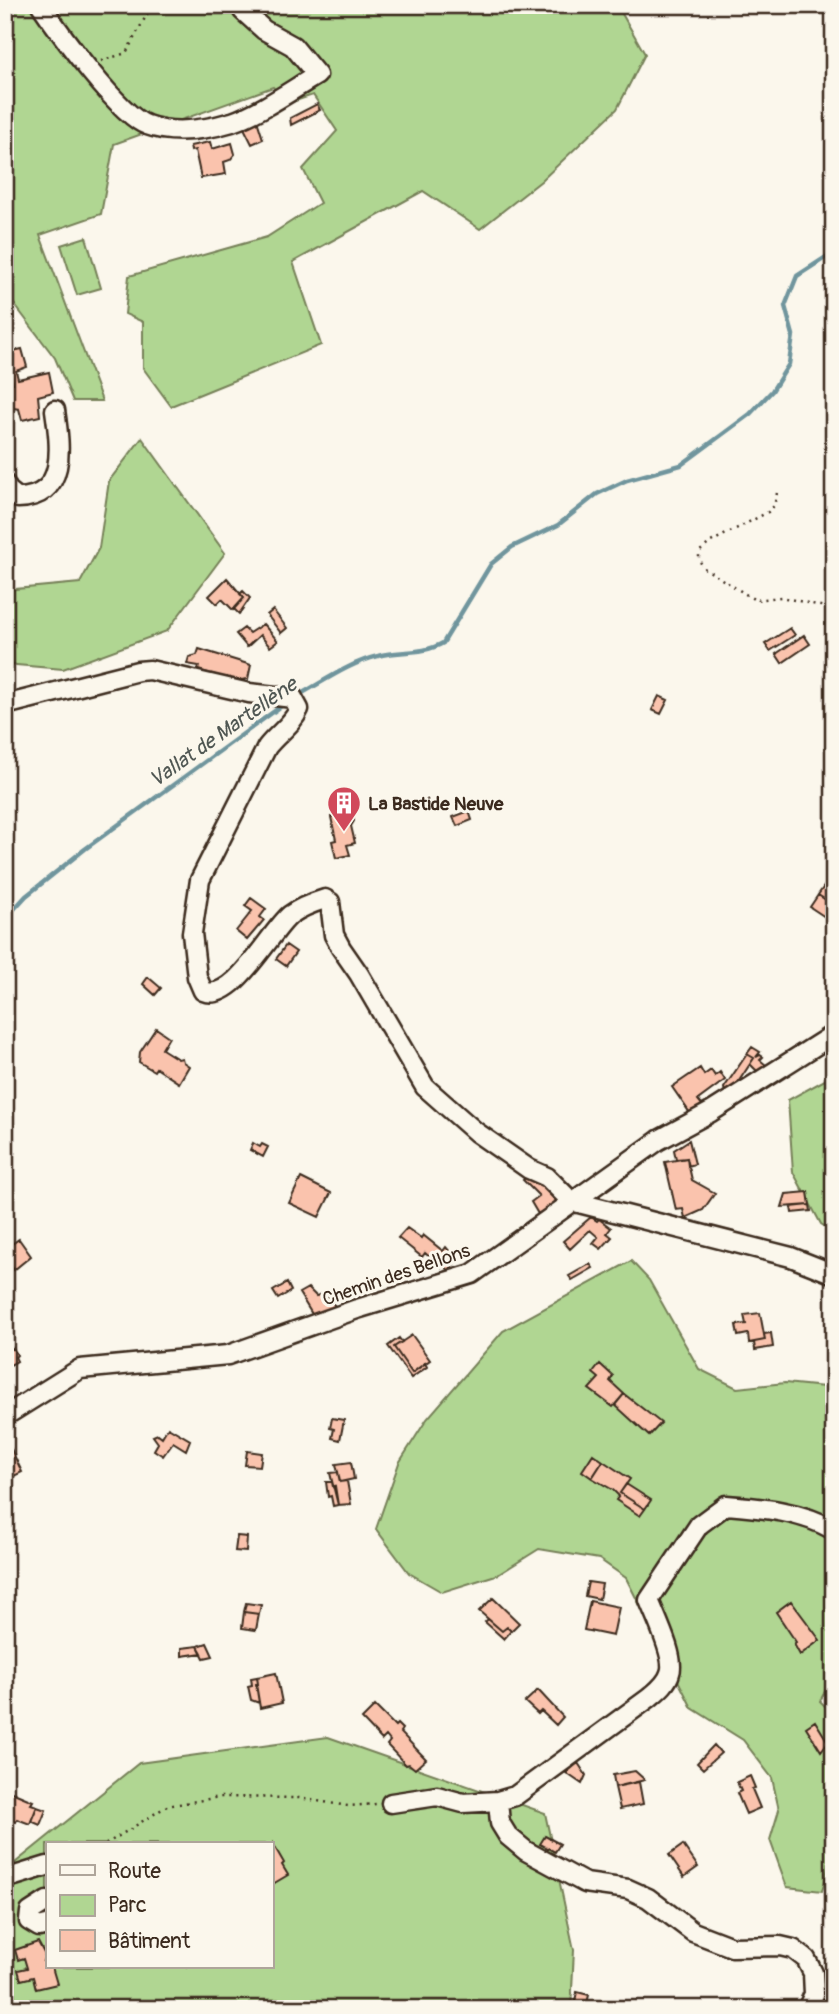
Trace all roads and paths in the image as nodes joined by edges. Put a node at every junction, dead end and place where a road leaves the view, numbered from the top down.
1 (41, 5) edge
2 (152, 5) edge
3 (243, 5) edge
4 (84, 62) junction
5 (55, 410) dead end
6 (5, 484) edge
7 (777, 493) dead end
8 (834, 609) edge
9 (5, 705) edge
10 (832, 1032) edge
11 (571, 1201) junction
12 (834, 1275) edge
13 (5, 1416) edge
14 (834, 1530) edge
15 (498, 1801) junction
16 (391, 1803) joint
17 (109, 1842) edge
18 (46, 1866) edge
19 (5, 1879) edge
20 (46, 1902) edge
21 (46, 1925) edge
22 (807, 2009) edge

1 - 4 street
2 - 4 path
3 - 4 street
5 - 6 street
7 - 8 path
9 - 11 street
10 - 11 street, Chemin des Bellons
11 - 12 street
11 - 13 street, Chemin des Bellons
14 - 15 street
15 - 16 street
15 - 22 street
16 - 17 path
18 - 19 street
20 - 21 street

